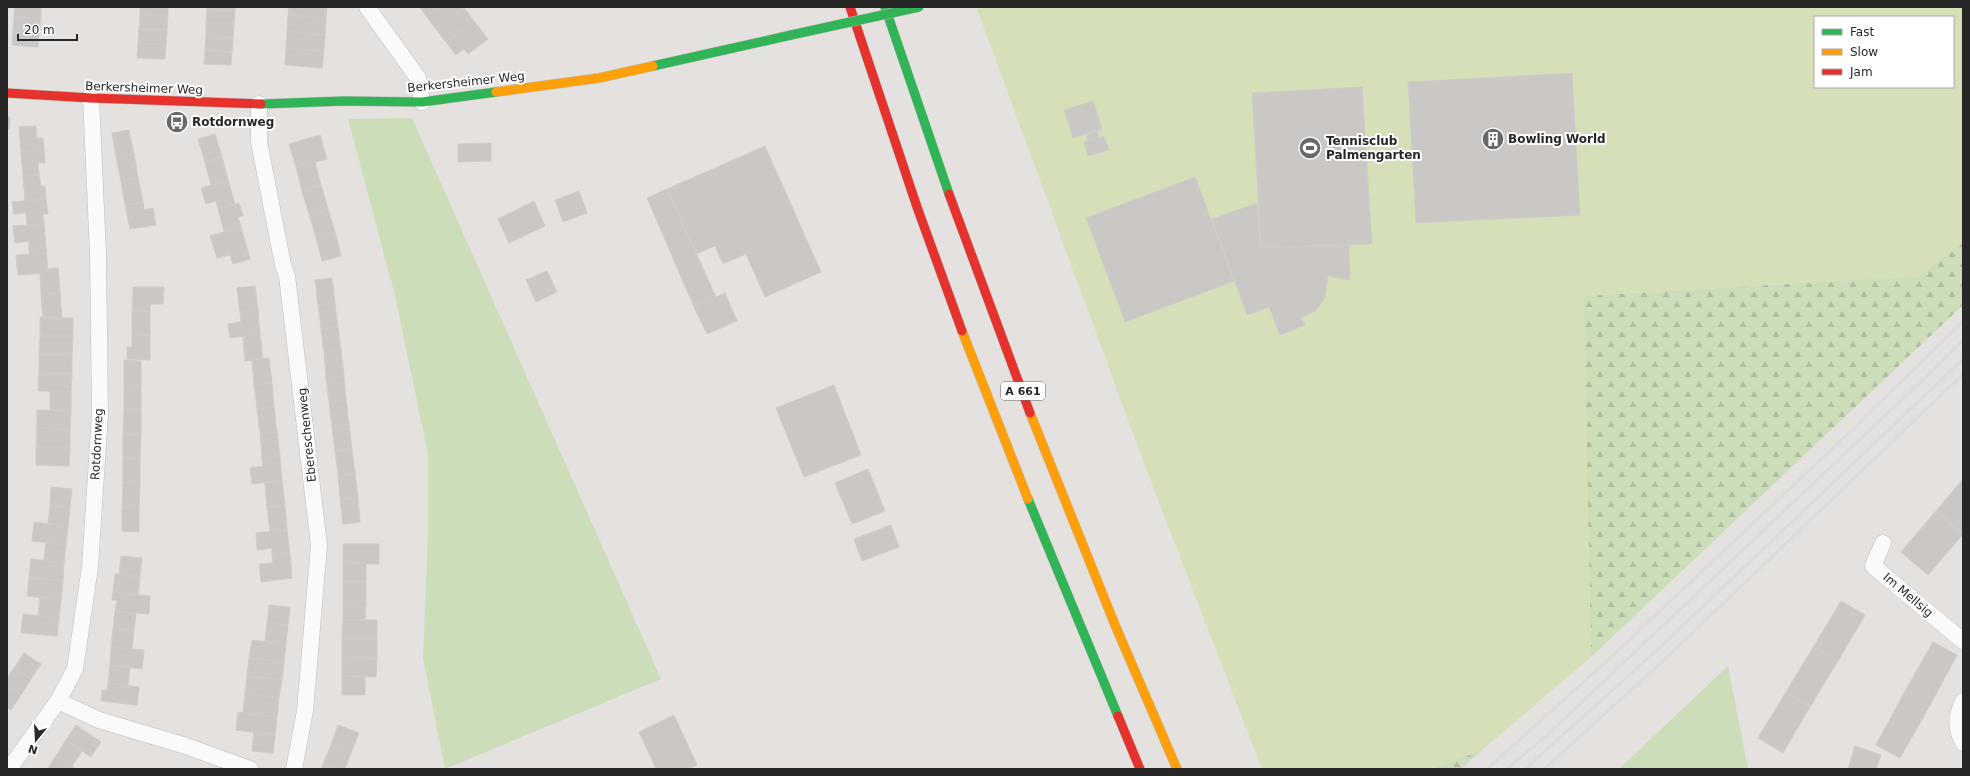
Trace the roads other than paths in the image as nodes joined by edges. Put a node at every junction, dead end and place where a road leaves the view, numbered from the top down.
1 (367, 7) edge
2 (850, 7) edge
3 (885, 7) edge
4 (919, 7) edge
5 (7, 93) edge
6 (91, 98) junction
7 (422, 102) junction
8 (259, 104) junction
9 (1883, 543) dead end
10 (1963, 641) edge
11 (58, 701) junction
12 (1963, 701) edge
13 (1963, 743) edge
14 (9, 769) edge
15 (250, 769) edge
16 (294, 769) edge
17 (1140, 769) edge
18 (1178, 769) edge

1 - 7 street
2 - 17 main road, A 661
3 - 18 main road, A 661
4 - 7 main road, Berkersheimer Weg, bridge
5 - 6 main road, Berkersheimer Weg
6 - 8 main road, Berkersheimer Weg
6 - 11 street, Rotdornweg
7 - 8 main road, Berkersheimer Weg
8 - 16 street, Ebereschenweg
9 - 10 street, Im Mellsig
11 - 14 street, Rotdornweg
11 - 15 street
12 - 13 street

